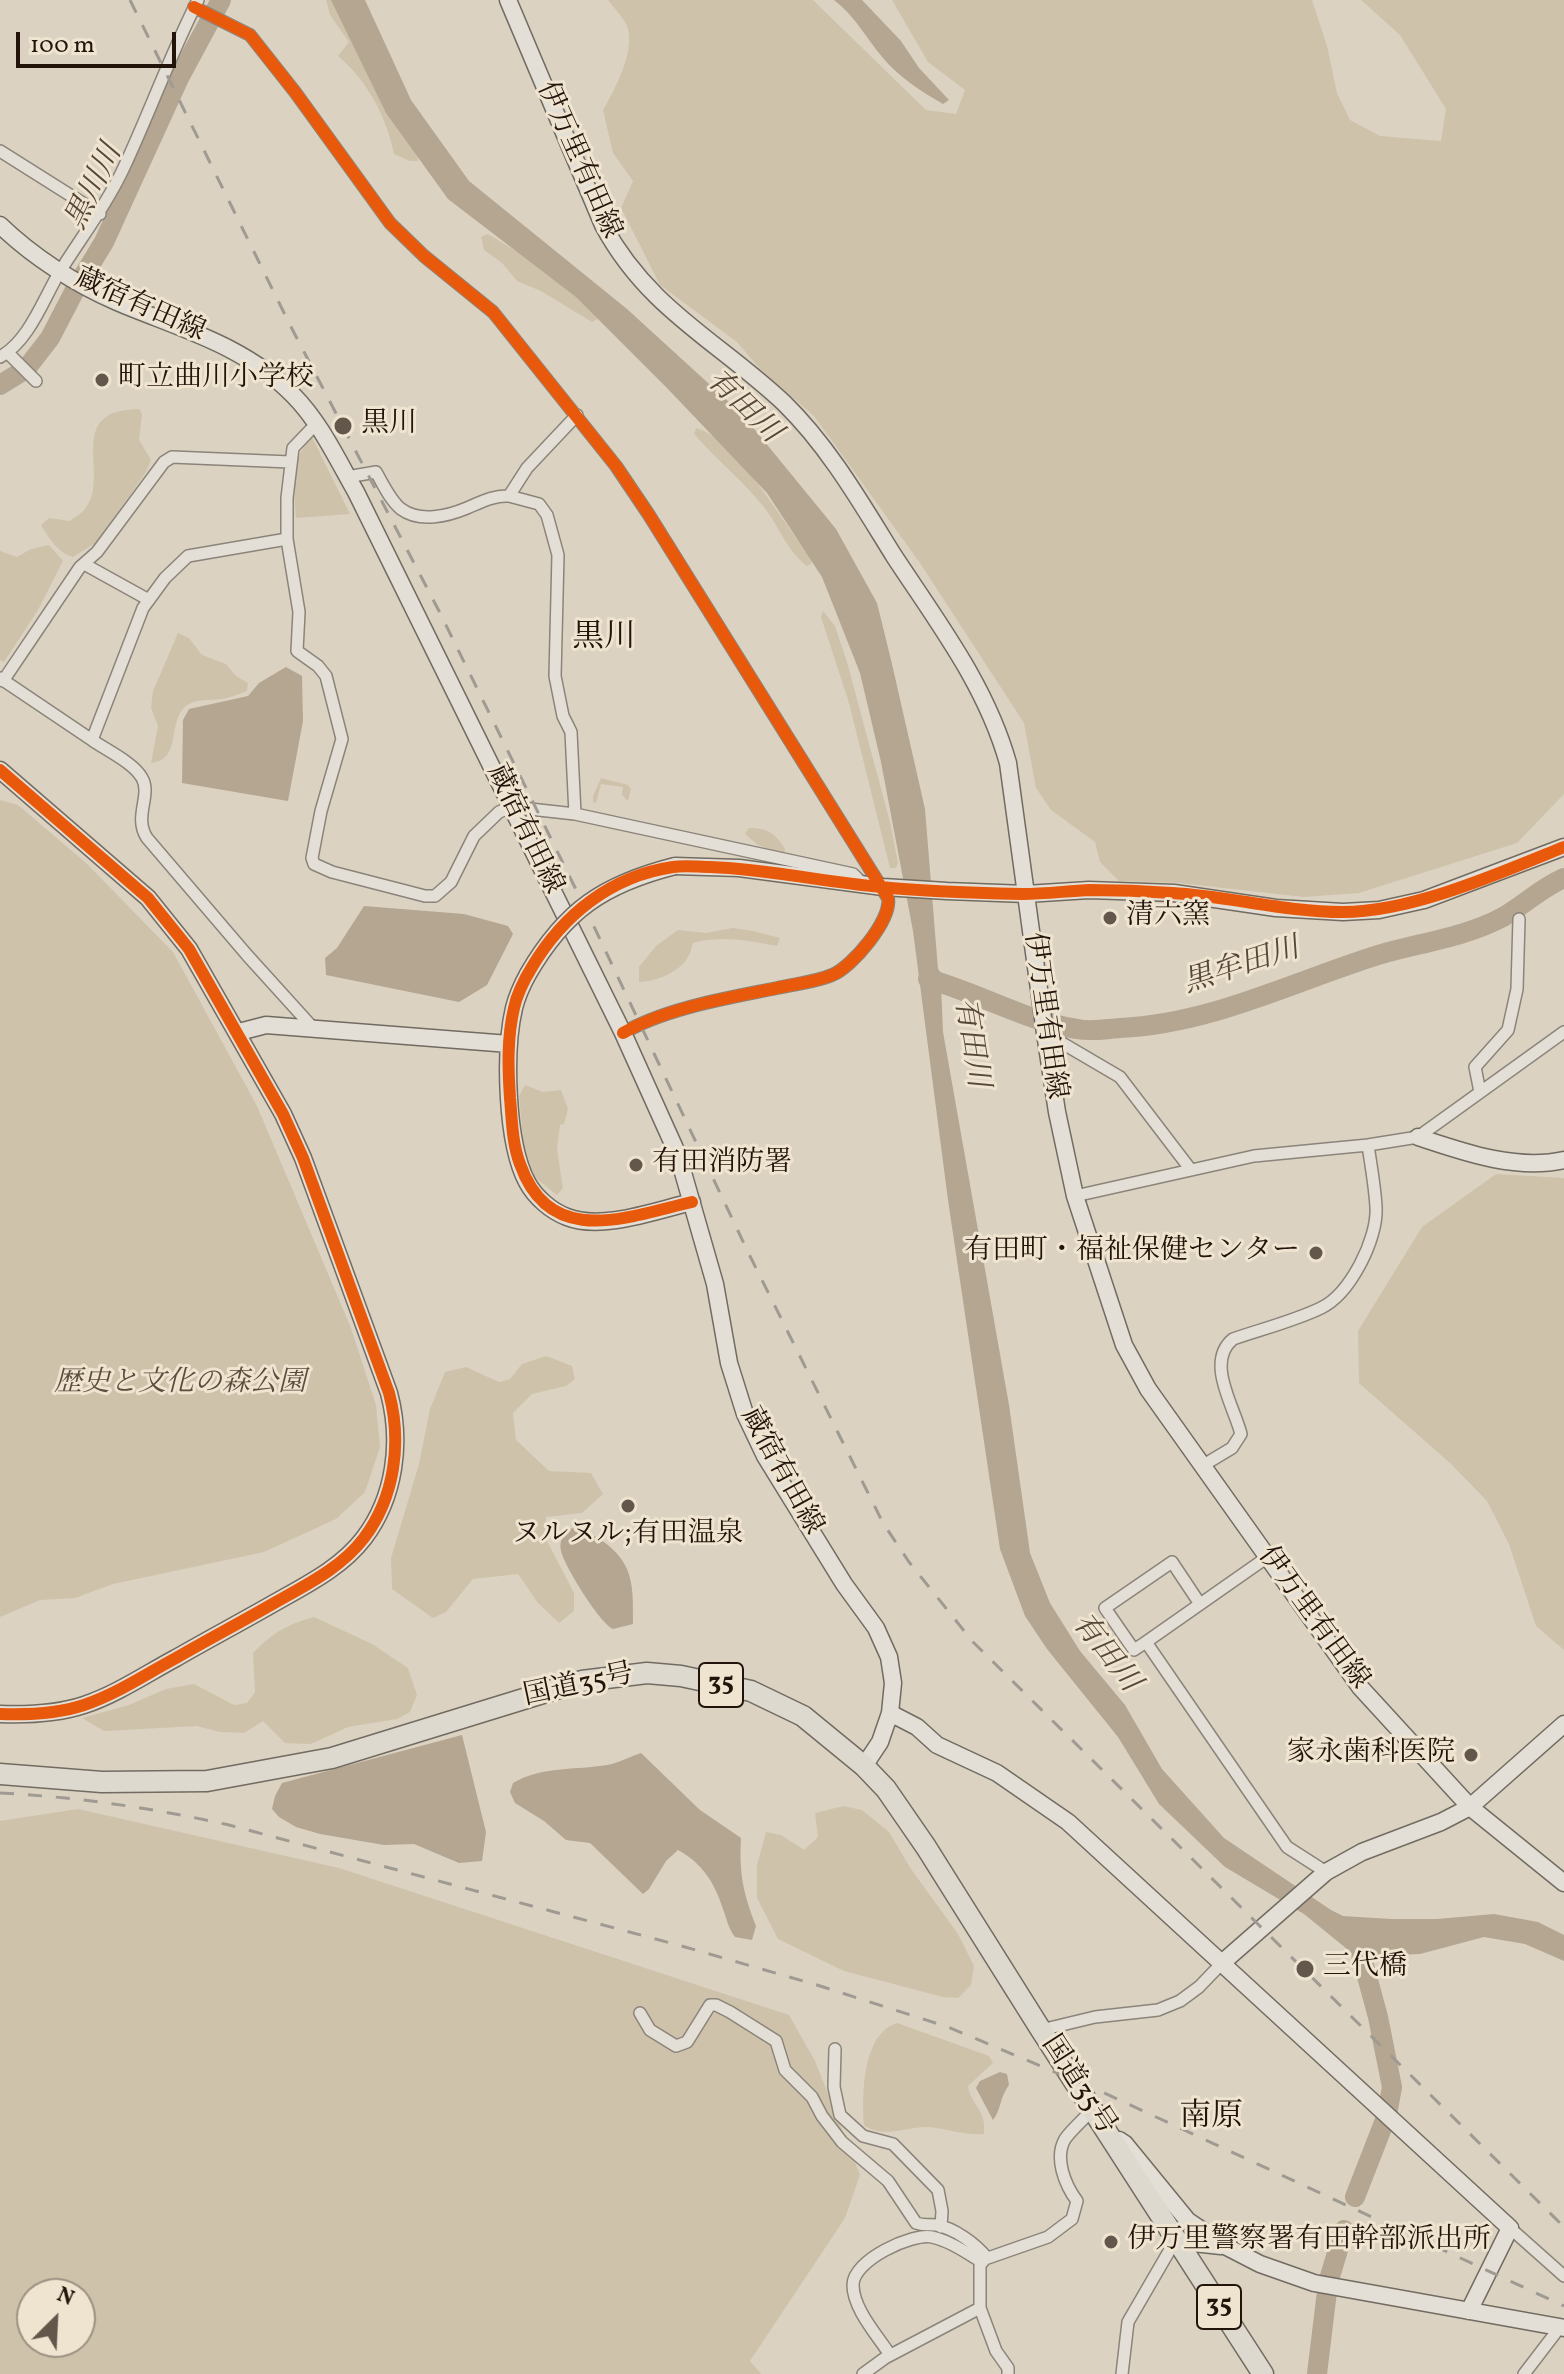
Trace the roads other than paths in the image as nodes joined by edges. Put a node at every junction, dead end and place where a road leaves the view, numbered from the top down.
1 (508, 0) edge
2 (197, 6) edge
3 (0, 151) edge
4 (100, 214) junction
5 (0, 225) edge
6 (60, 271) junction
7 (4, 355) edge
8 (36, 381) dead end
9 (577, 415) junction
10 (317, 423) junction
11 (290, 462) junction
12 (347, 477) junction
13 (509, 496) junction
14 (287, 539) junction
15 (84, 564) junction
16 (149, 600) junction
17 (2, 680) edge
18 (92, 740) junction
19 (0, 770) edge
20 (512, 807) junction
21 (575, 814) junction
22 (1564, 847) edge
23 (864, 885) junction
24 (883, 887) junction
25 (1026, 894) junction
26 (1519, 919) dead end
27 (314, 1029) junction
28 (239, 1032) junction
29 (1564, 1032) edge
30 (623, 1033) junction
31 (1045, 1033) junction
32 (509, 1044) junction
33 (1480, 1092) junction
34 (1418, 1137) junction
35 (1368, 1145) junction
36 (1564, 1160) edge
37 (1191, 1170) junction
38 (1075, 1196) junction
39 (692, 1202) junction
40 (1202, 1466) junction
41 (1266, 1558) junction
42 (1200, 1604) junction
43 (1146, 1642) junction
44 (890, 1713) junction
45 (0, 1714) edge
46 (1560, 1732) edge
47 (864, 1766) junction
48 (0, 1774) edge
49 (1470, 1807) junction
50 (1320, 1876) junction
51 (1564, 1883) edge
52 (1223, 1962) junction
53 (640, 2013) dead end
54 (1041, 2030) junction
55 (835, 2049) dead end
56 (1092, 2110) junction
57 (1106, 2131) junction
58 (941, 2227) junction
59 (1510, 2228) junction
60 (1175, 2241) junction
61 (1227, 2247) junction
62 (984, 2260) junction
63 (1564, 2276) edge
64 (980, 2308) junction
65 (1469, 2311) junction
66 (1562, 2327) edge
67 (890, 2355) junction
68 (863, 2374) edge
69 (1008, 2374) edge
70 (1122, 2374) edge
71 (1263, 2374) edge
72 (1524, 2374) edge

1 - 25 street, 伊万里有田線
2 - 4 street
2 - 9 street
3 - 4 street
4 - 6 street
5 - 6 street, 蔵宿有田線
6 - 7 street
6 - 10 street, 蔵宿有田線
7 - 8 street
9 - 13 street
9 - 24 street
10 - 11 street
10 - 12 street, 蔵宿有田線
11 - 14 street
11 - 15 street
12 - 13 street
12 - 20 street, 蔵宿有田線
13 - 21 street
14 - 16 street
14 - 20 street
15 - 16 street
15 - 17 street
16 - 18 street
17 - 18 street
18 - 27 street
19 - 28 street
20 - 21 street
20 - 30 street, 蔵宿有田線
21 - 23 street
22 - 25 street
23 - 24 street
23 - 32 street, bridge
24 - 25 street
24 - 30 street
25 - 31 street, 伊万里有田線
26 - 33 street
27 - 28 street
27 - 32 street
28 - 45 street
29 - 33 street
30 - 39 street, 蔵宿有田線
31 - 37 street
31 - 38 street, 伊万里有田線
32 - 39 street
33 - 34 street
34 - 35 street
34 - 36 street
35 - 37 street
35 - 40 street
37 - 38 street
38 - 40 street, 伊万里有田線
39 - 44 street, 蔵宿有田線
40 - 41 street, 伊万里有田線
41 - 42 street
41 - 49 street, 伊万里有田線
42 - 43 street
42 - 43 street
43 - 50 street
44 - 47 street, 蔵宿有田線
44 - 52 street
46 - 49 street
47 - 48 highway, 国道35号 / 35
47 - 54 highway, 国道35号 / 35
49 - 50 street
49 - 51 street, 伊万里有田線
50 - 52 street
52 - 54 street
52 - 59 street
53 - 58 street
54 - 56 highway, 国道35号 / 35
55 - 58 street
56 - 57 highway, 国道35号 / 35
56 - 62 street
57 - 60 highway, 国道35号 / 35
57 - 61 street
58 - 62 street
59 - 63 street
59 - 65 street
60 - 61 street
60 - 70 street
60 - 71 highway, 35
61 - 65 street
62 - 64 street
62 - 67 street
64 - 67 street
64 - 69 street
65 - 66 street
66 - 72 street
67 - 68 street

